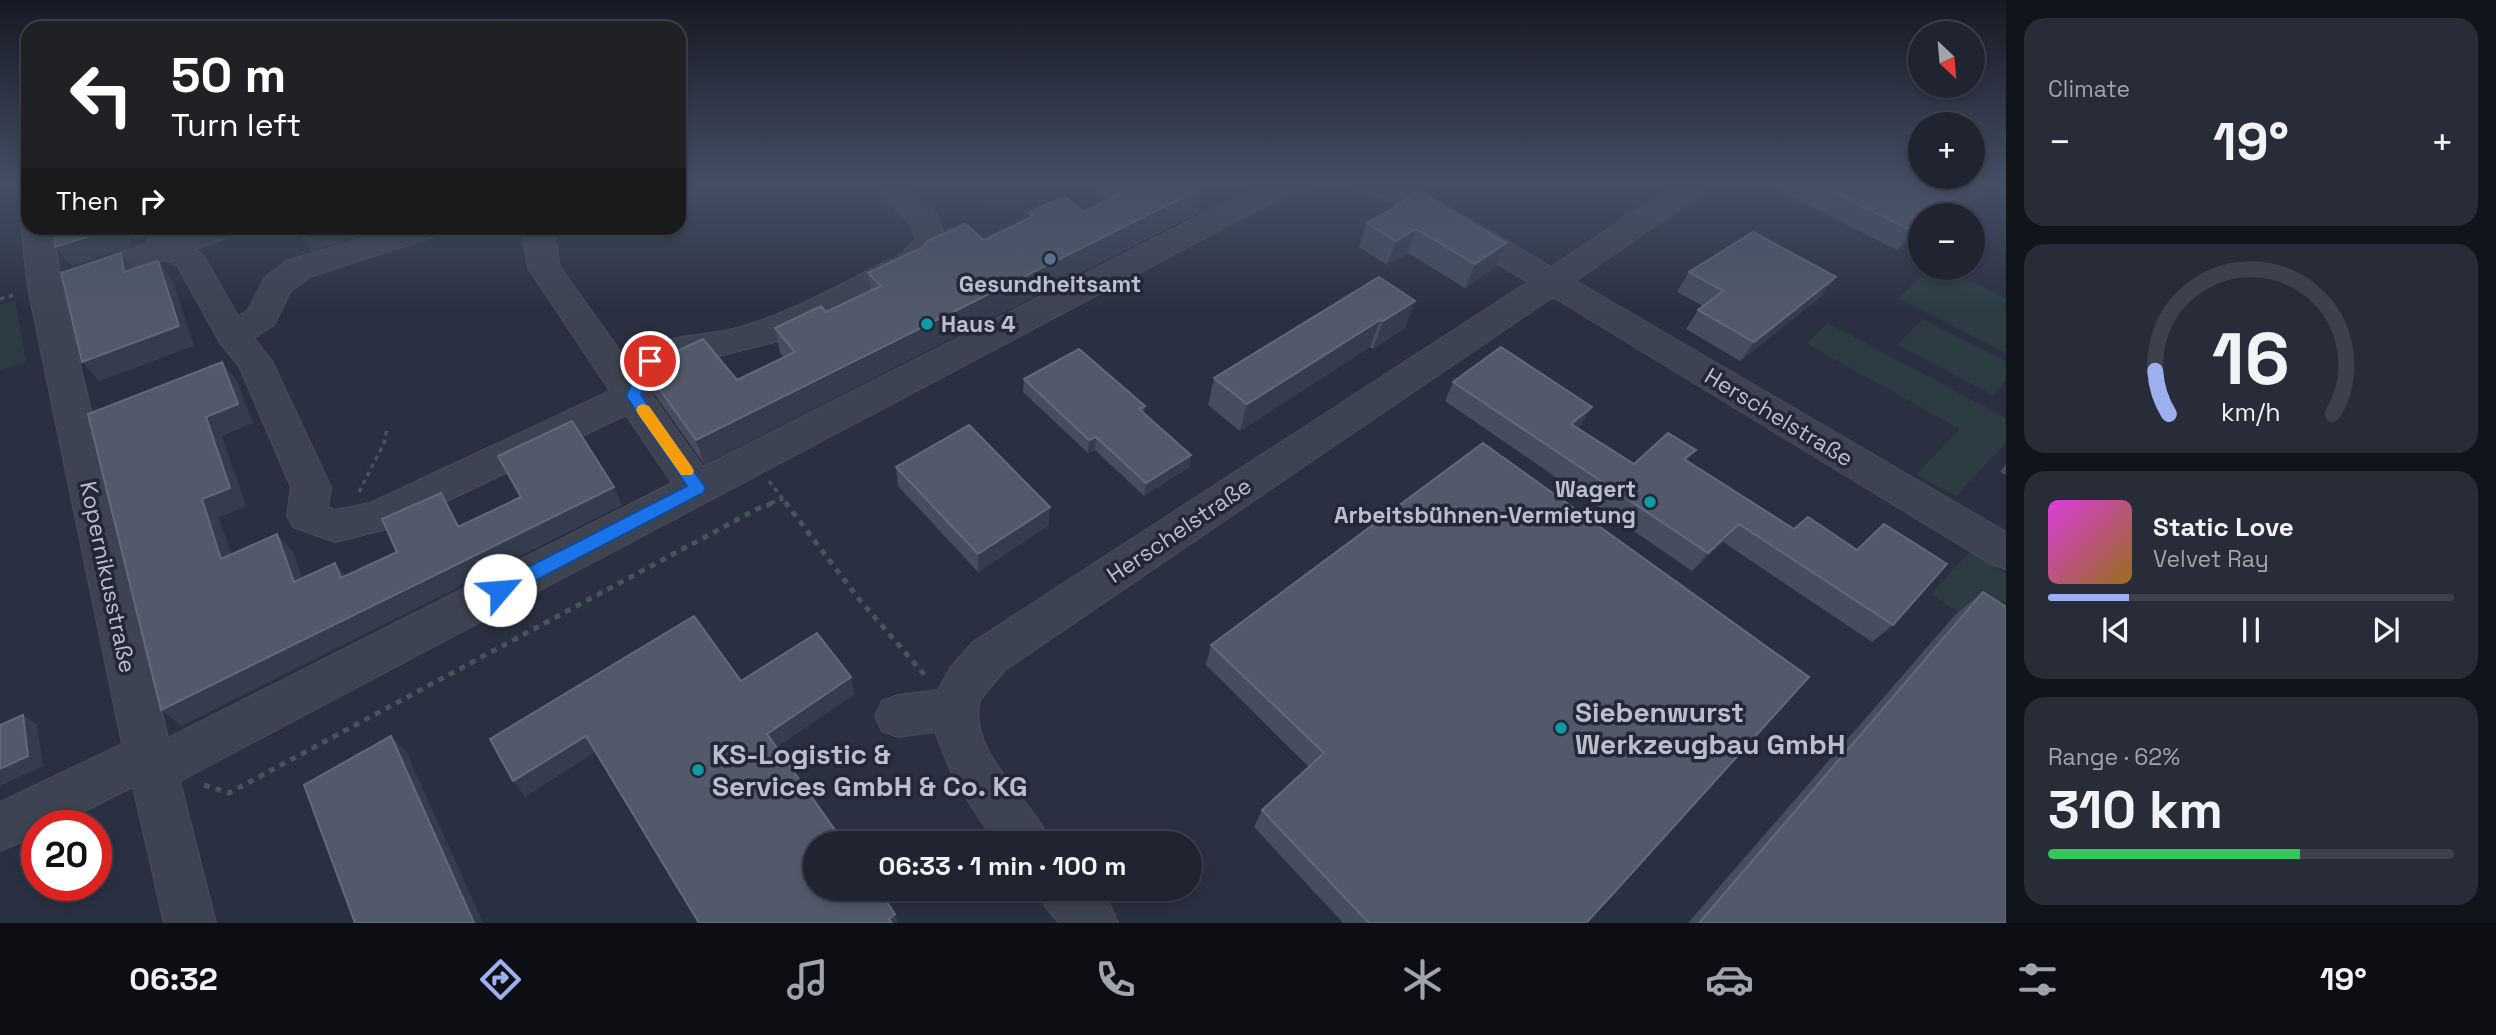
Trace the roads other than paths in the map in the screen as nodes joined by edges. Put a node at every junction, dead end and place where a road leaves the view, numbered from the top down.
1 (927, 226) edge
2 (1202, 226) edge
3 (1457, 226) edge
4 (1634, 226) edge
5 (38, 235) edge
6 (407, 235) edge
7 (543, 235) edge
8 (164, 237) edge
9 (1552, 282) junction
10 (45, 288) junction
11 (232, 335) junction
12 (633, 396) junction
13 (697, 488) junction
14 (2006, 552) edge
15 (954, 709) junction
16 (898, 716) dead end
17 (150, 762) junction
18 (0, 827) edge
19 (1018, 831) edge
20 (1074, 901) edge
21 (190, 923) edge
22 (1092, 923) edge

1 - 12 street
2 - 13 street
3 - 9 street
4 - 9 street, Herschelstraße
5 - 10 street, Kopernikusstraße
6 - 11 street
7 - 12 street
8 - 10 street
8 - 11 street
9 - 14 street, Herschelstraße
9 - 15 street, Herschelstraße
10 - 17 street, Kopernikusstraße
11 - 12 street
12 - 13 street
13 - 17 street
15 - 16 street
15 - 19 street
17 - 18 street
17 - 21 street, Kopernikusstraße
20 - 22 street

